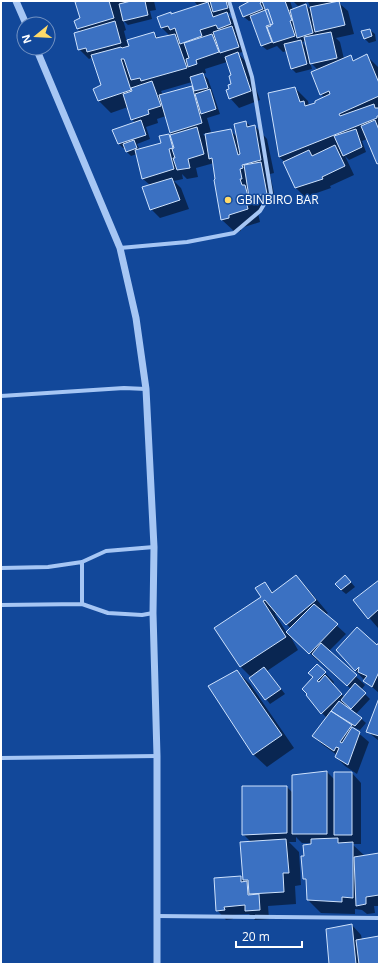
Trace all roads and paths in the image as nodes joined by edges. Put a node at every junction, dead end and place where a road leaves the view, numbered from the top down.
1 (16, 1) edge
2 (229, 1) edge
3 (23, 16) edge
4 (39, 56) edge
5 (120, 248) junction
6 (146, 389) junction
7 (1, 396) edge
8 (154, 547) junction
9 (82, 562) junction
10 (1, 568) edge
11 (82, 604) junction
12 (1, 605) edge
13 (153, 613) junction
14 (157, 756) junction
15 (1, 758) edge
16 (156, 916) junction
17 (379, 918) edge
18 (157, 964) edge

1 - 3 street
2 - 5 street
4 - 5 street
5 - 6 street
6 - 7 street
6 - 8 street
8 - 9 street
8 - 13 street
9 - 10 street
9 - 11 street
11 - 12 street
11 - 13 street
13 - 14 street
14 - 15 street
14 - 16 street
16 - 17 street
16 - 18 street

